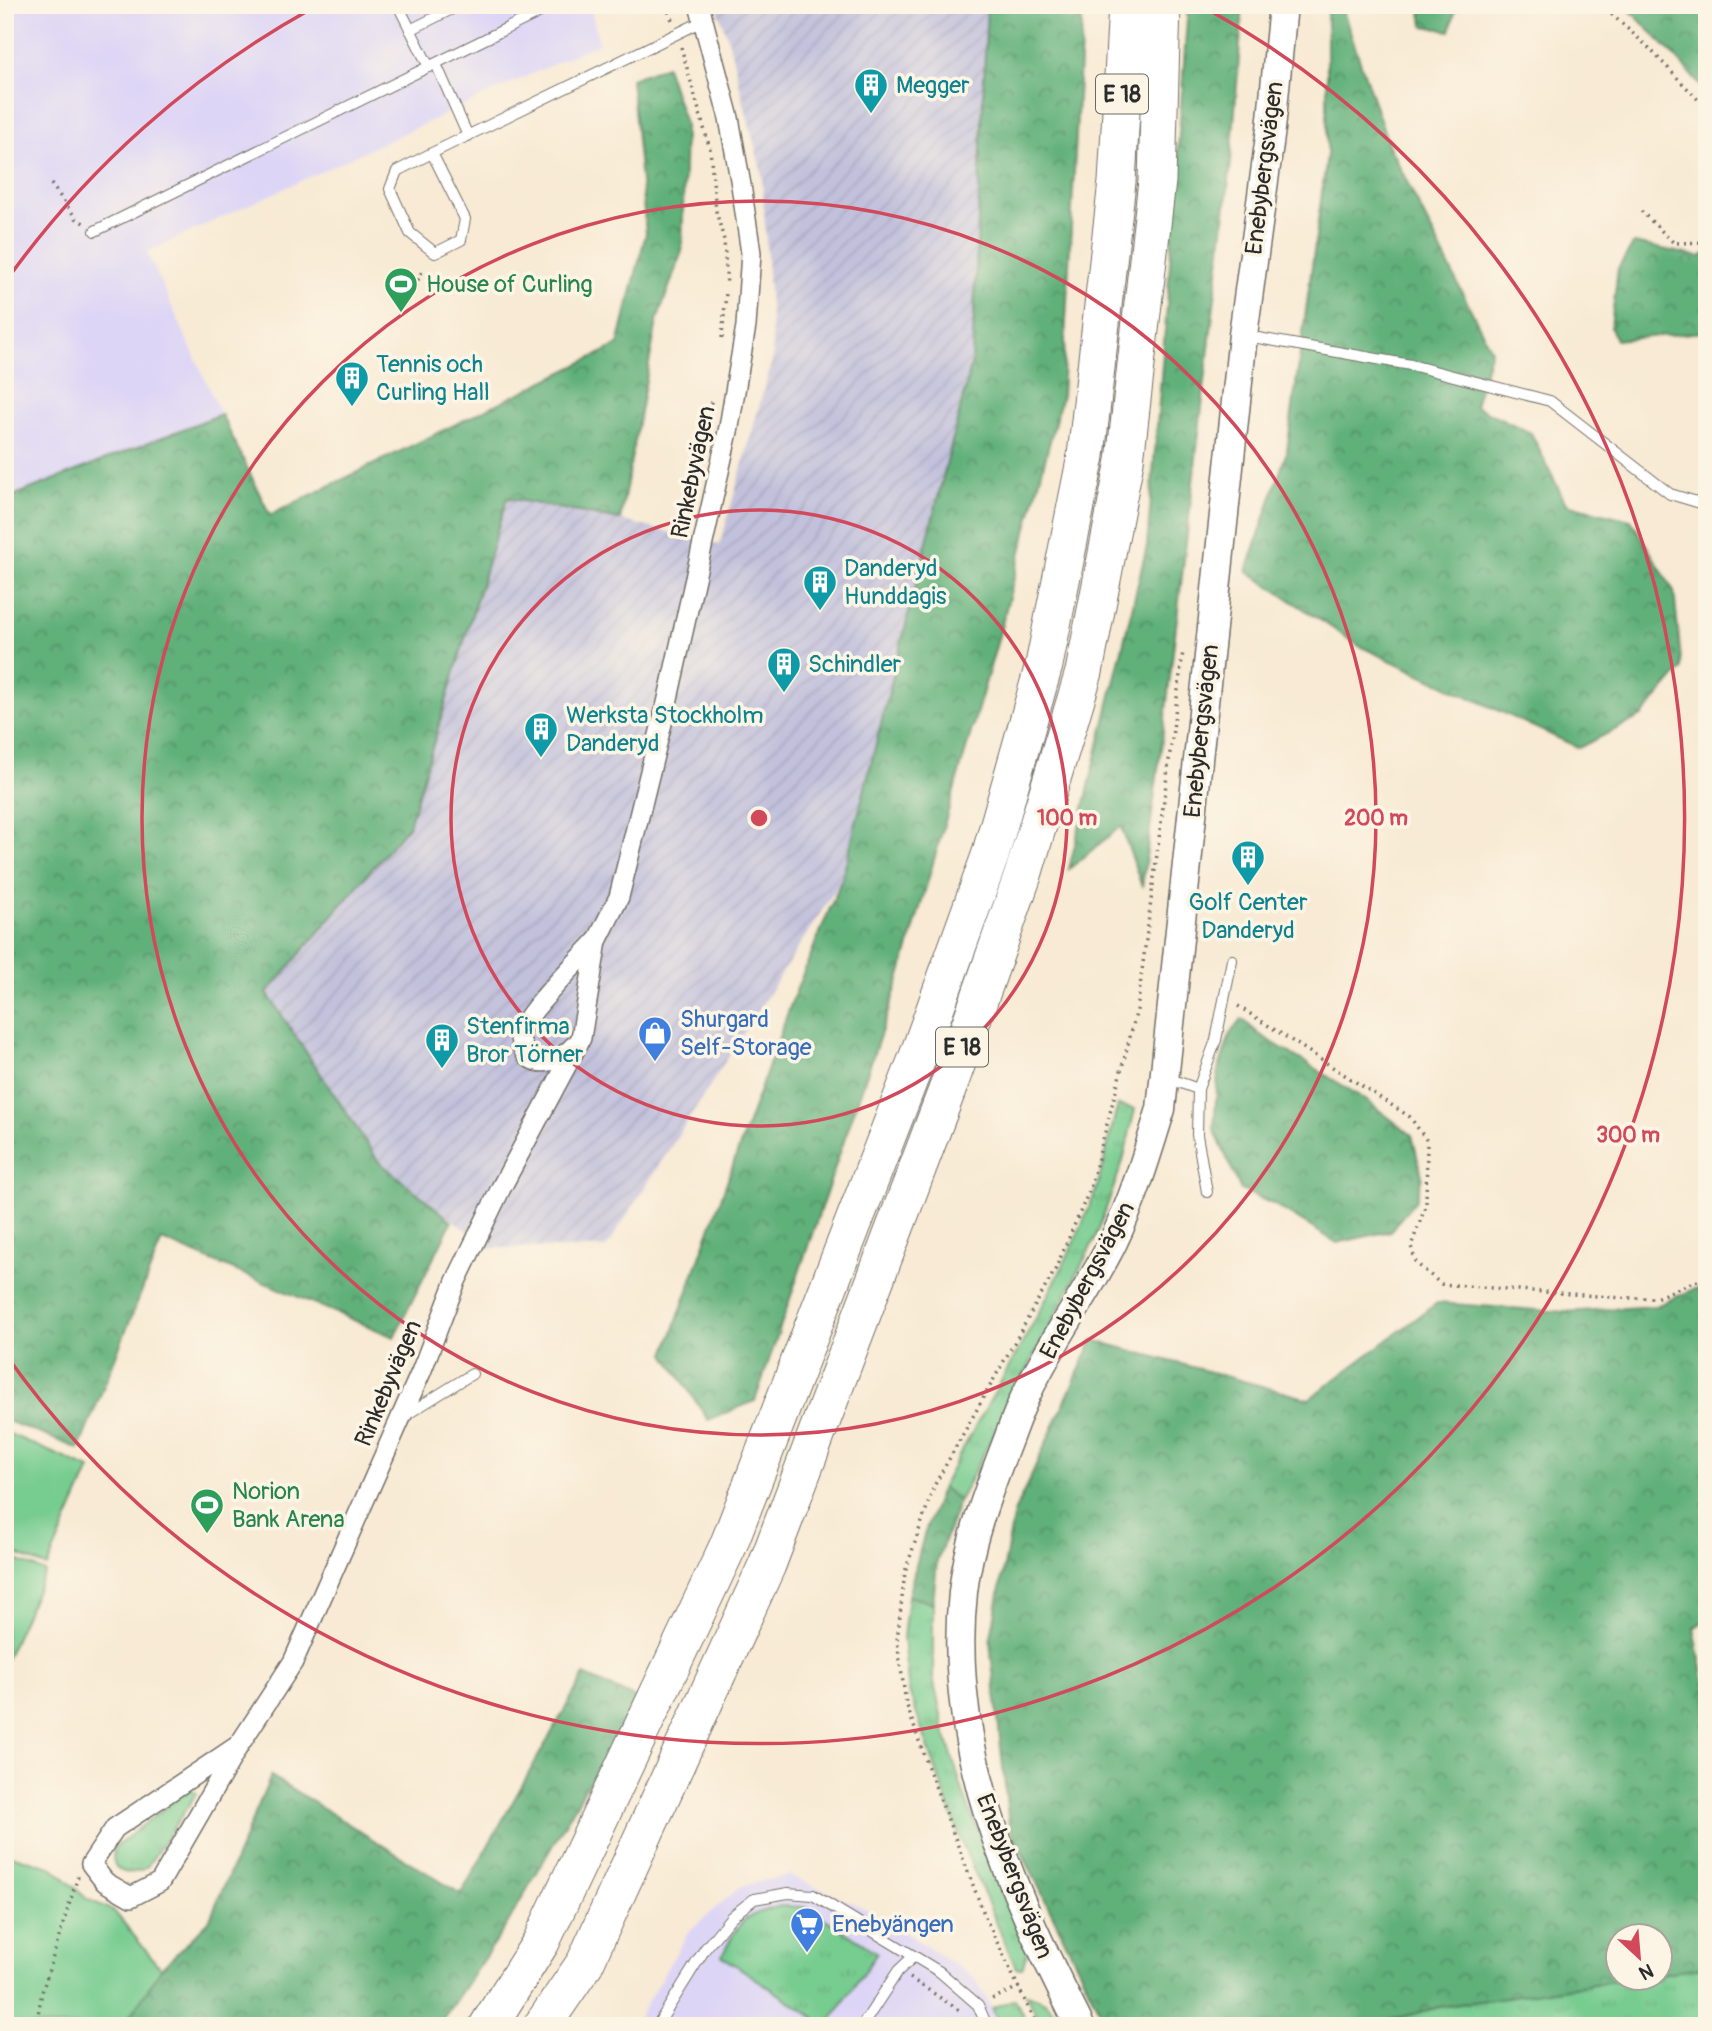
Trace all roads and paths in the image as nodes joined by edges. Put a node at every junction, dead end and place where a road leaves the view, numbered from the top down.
1 (398, 5) edge
2 (460, 5) edge
3 (554, 5) edge
4 (666, 5) edge
5 (1126, 5) edge
6 (1163, 5) edge
7 (1283, 5) edge
8 (1601, 5) edge
9 (701, 13) edge
10 (410, 30) junction
11 (677, 34) junction
12 (433, 66) junction
13 (1707, 109) edge
14 (468, 136) junction
15 (432, 153) junction
16 (51, 184) dead end
17 (1641, 211) dead end
18 (95, 231) joint
19 (1707, 242) edge
20 (423, 269) dead end
21 (412, 293) dead end
22 (1243, 335) junction
23 (722, 343) dead end
24 (712, 395) dead end
25 (1707, 505) edge
26 (687, 516) dead end
27 (1183, 650) dead end
28 (597, 941) junction
29 (1232, 960) dead end
30 (1224, 997) junction
31 (581, 1038) junction
32 (1166, 1078) junction
33 (1198, 1089) junction
34 (1207, 1192) dead end
35 (1707, 1280) edge
36 (472, 1374) dead end
37 (400, 1419) junction
38 (239, 1745) junction
39 (94, 1843) junction
40 (914, 1956) junction
41 (898, 1971) junction
42 (1019, 1987) junction
43 (978, 2005) junction
44 (849, 2015) dead end
45 (36, 2026) edge
46 (488, 2026) edge
47 (542, 2026) edge
48 (657, 2026) edge
49 (842, 2026) edge
50 (862, 2026) edge
51 (988, 2026) edge
52 (1037, 2026) edge
53 (1080, 2026) edge

1 - 10 lane
2 - 10 lane
3 - 12 lane
4 - 11 path
5 - 46 highway, E 18
6 - 47 highway, E 18
7 - 22 main road, Enebybergsvägen
8 - 13 path
9 - 11 lane
9 - 28 street, Rinkebyvägen
10 - 12 lane
11 - 14 lane
11 - 23 path
12 - 14 lane
12 - 18 lane
14 - 15 lane
15 - 15 lane
16 - 18 path
17 - 19 path
20 - 21 path
22 - 25 lane
22 - 32 main road, Enebybergsvägen
24 - 26 path
27 - 42 path
28 - 31 street, Rinkebyvägen
28 - 31 street, Rinkebyvägen
29 - 30 lane
30 - 33 lane
30 - 35 path
31 - 37 street, Rinkebyvägen
32 - 33 lane
32 - 53 main road, Enebybergsvägen
33 - 34 lane
36 - 37 lane
37 - 38 street, Rinkebyvägen
38 - 39 street, Rinkebyvägen
38 - 39 street, Rinkebyvägen
39 - 45 path
40 - 41 lane
40 - 43 lane
40 - 48 lane
41 - 43 path
41 - 50 lane
42 - 43 path
42 - 52 path
43 - 51 lane
44 - 49 path

